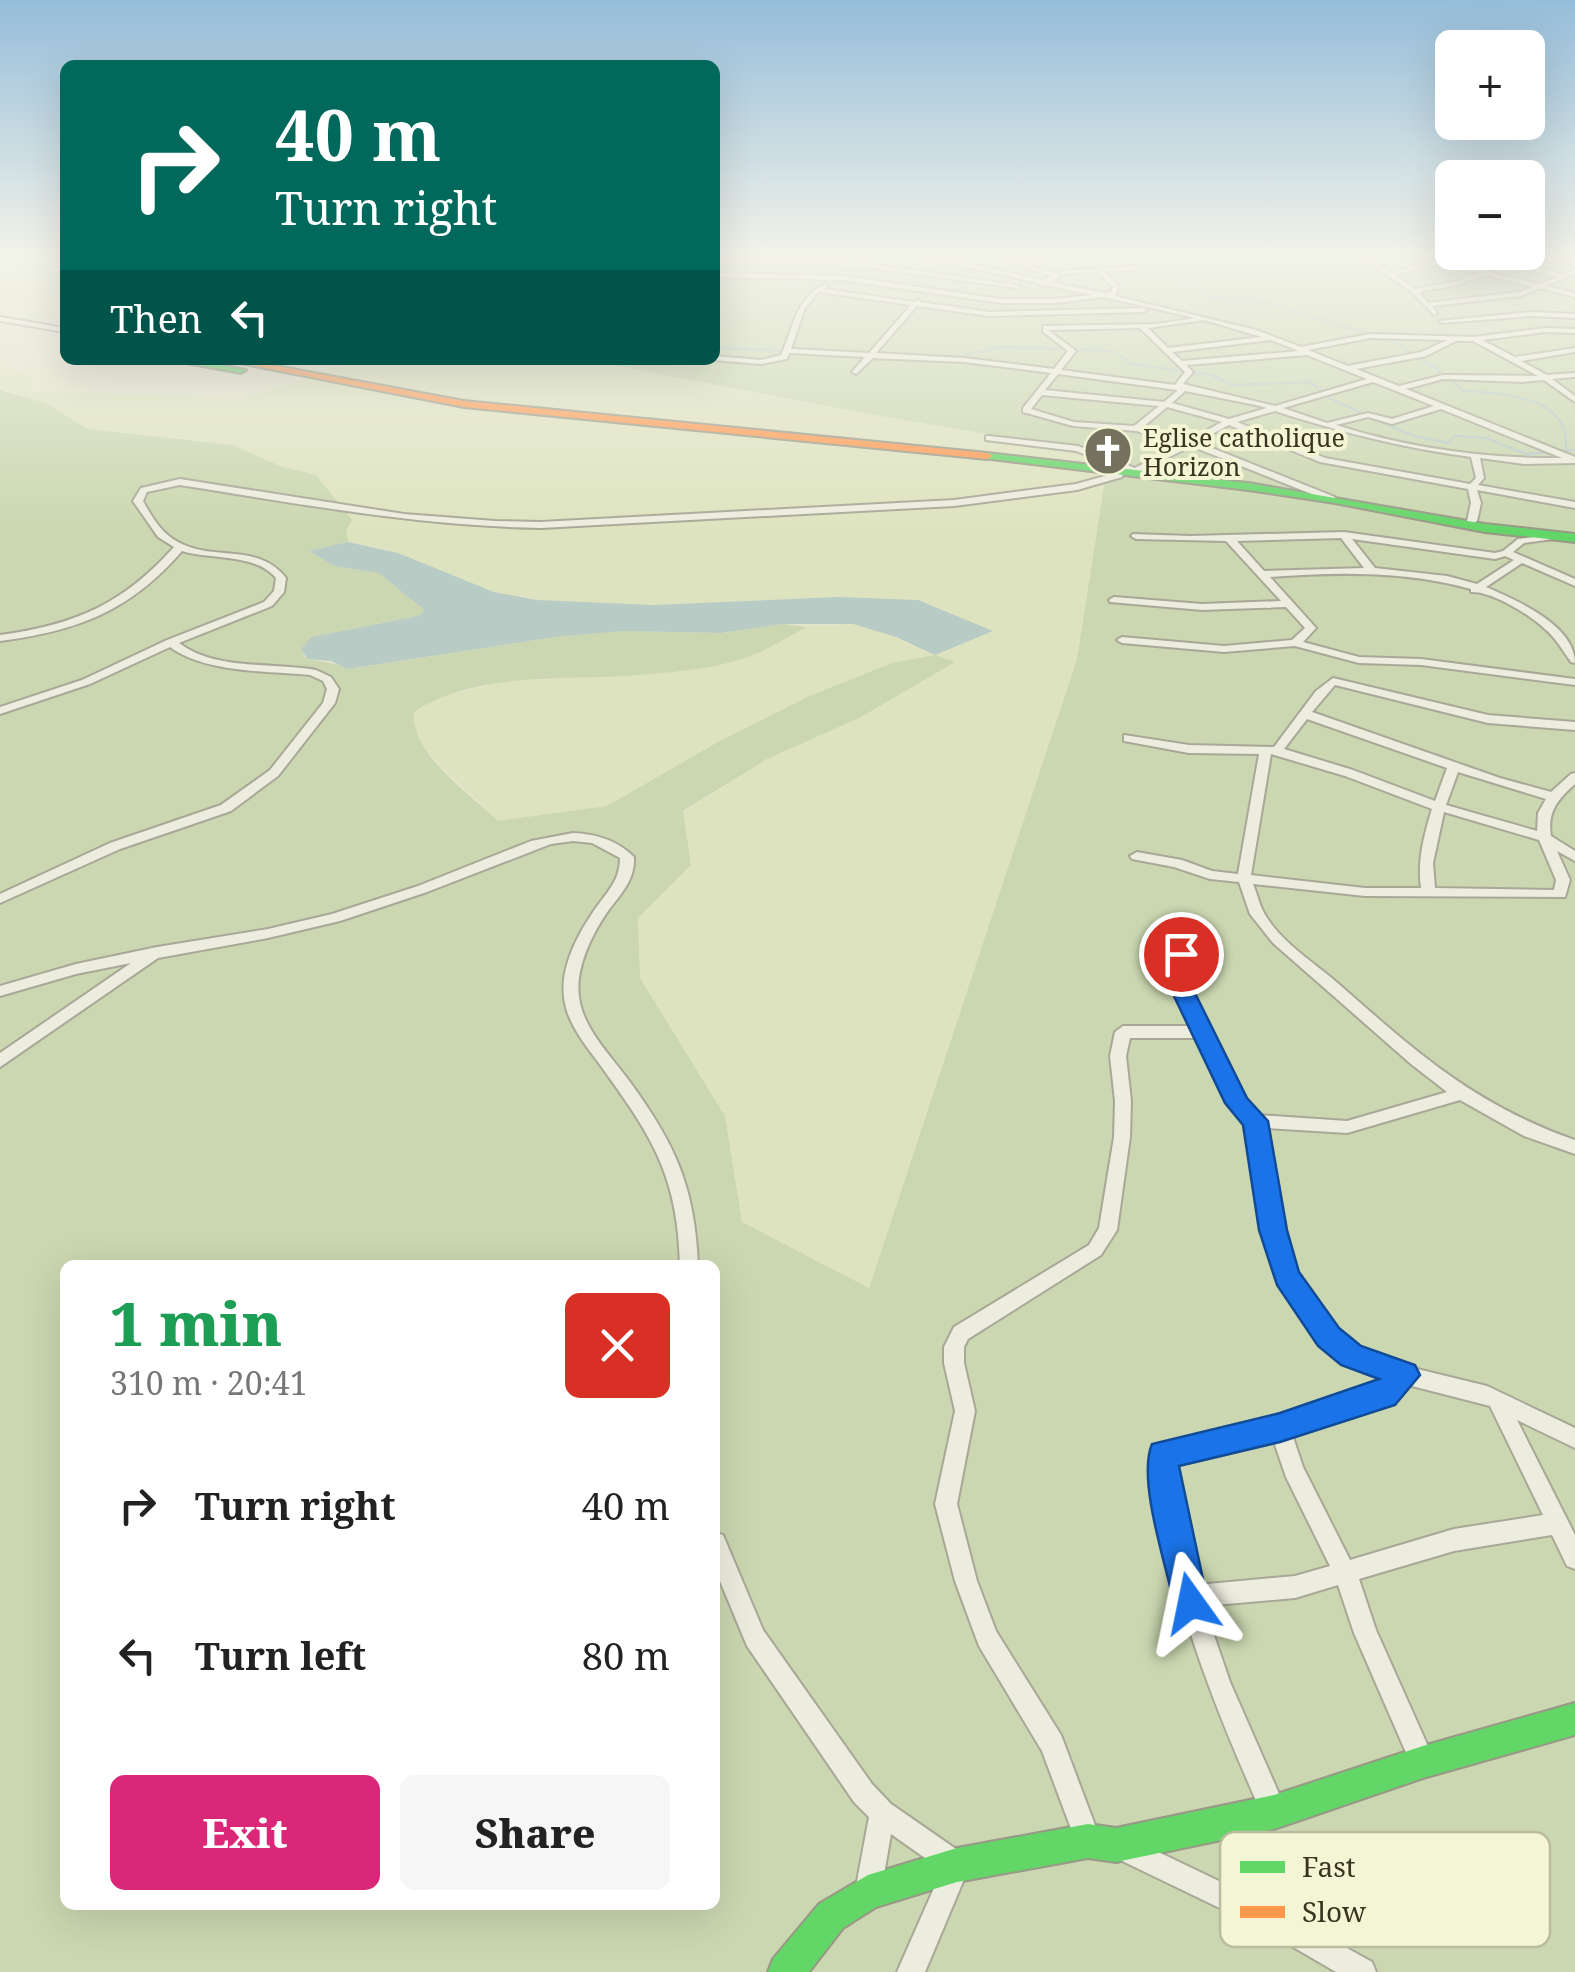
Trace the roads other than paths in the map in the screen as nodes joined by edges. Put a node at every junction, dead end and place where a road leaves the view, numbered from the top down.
1 (874, 348) edge
2 (1069, 348) edge
3 (1183, 348) edge
4 (1299, 348) edge
5 (1320, 348) edge
6 (1434, 348) edge
7 (1491, 348) edge
8 (788, 349) joint
9 (1166, 350) joint
10 (1307, 351) junction
11 (870, 353) junction
12 (1572, 353) edge
13 (720, 358) edge
14 (1512, 360) junction
15 (1180, 363) junction
16 (227, 365) edge
17 (256, 365) edge
18 (1350, 368) junction
19 (1055, 371) junction
20 (856, 372) dead end
21 (1575, 374) edge
22 (1546, 378) junction
23 (1106, 380) junction
24 (1374, 380) junction
25 (1179, 388) junction
26 (1397, 389) junction
27 (1039, 392) junction
28 (1099, 397) junction
29 (1575, 400) edge
30 (1165, 404) junction
31 (1444, 406) junction
32 (1274, 407) junction
33 (1230, 422) junction
34 (1326, 425) junction
35 (1097, 426) junction
36 (1136, 430) junction
37 (989, 438) dead end
38 (1189, 442) junction
39 (1475, 455) junction
40 (1128, 473) junction
41 (1472, 487) junction
42 (1332, 498) junction
43 (1575, 505) edge
44 (1472, 521) junction
45 (1344, 535) junction
46 (1136, 536) dead end
47 (1550, 537) junction
48 (1228, 538) junction
49 (1575, 538) edge
50 (1437, 546) junction
51 (178, 549) junction
52 (1506, 553) junction
53 (1520, 560) junction
54 (1371, 570) junction
55 (1262, 574) junction
56 (1430, 576) junction
57 (1575, 583) edge
58 (1475, 590) junction
59 (1114, 600) dead end
60 (1288, 604) junction
61 (0, 638) edge
62 (1122, 640) dead end
63 (171, 642) junction
64 (1295, 643) junction
65 (1575, 660) edge
66 (1575, 682) edge
67 (0, 711) edge
68 (1304, 714) junction
69 (1575, 726) edge
70 (1128, 738) dead end
71 (1271, 751) junction
72 (1454, 767) junction
73 (1575, 777) edge
74 (1552, 796) junction
75 (1439, 807) junction
76 (1542, 836) junction
77 (1137, 856) dead end
78 (1575, 857) edge
79 (1244, 877) junction
80 (1429, 894) junction
81 (0, 898) edge
82 (159, 951) junction
83 (1181, 954) dead end
84 (0, 991) edge
85 (1204, 1032) junction
86 (0, 1061) edge
87 (1457, 1094) junction
88 (1255, 1121) junction
89 (1575, 1148) edge
90 (689, 1260) edge
91 (1405, 1375) junction
92 (1498, 1400) junction
93 (1280, 1428) junction
94 (1575, 1438) edge
95 (1556, 1524) junction
96 (720, 1556) edge
97 (1575, 1558) edge
98 (1346, 1574) junction
99 (1191, 1603) junction
100 (1575, 1718) edge
101 (1423, 1762) junction
102 (1274, 1812) junction
103 (882, 1813) junction
104 (1088, 1841) junction
105 (1116, 1845) junction
106 (957, 1866) junction
107 (868, 1892) junction
108 (1220, 1894) edge
109 (1319, 1947) edge
110 (786, 1972) edge
111 (911, 1972) edge
112 (1362, 1972) edge

1 - 11 street
2 - 19 street
3 - 9 street
4 - 10 street
5 - 10 street
6 - 18 street
7 - 14 street
8 - 11 street
8 - 13 street
9 - 15 street
10 - 15 street
10 - 18 street
11 - 19 street
11 - 20 street
12 - 14 street
14 - 22 street
15 - 25 street
16 - 40 street
17 - 40 street
18 - 24 street
19 - 23 street
19 - 27 street
21 - 22 street
22 - 26 street
22 - 29 street
23 - 25 street
23 - 28 street
24 - 26 street
24 - 32 street
25 - 30 street
25 - 32 street
26 - 31 street
27 - 28 street
27 - 35 street
28 - 30 street
28 - 35 street
30 - 33 street
30 - 36 street
31 - 34 street
31 - 39 street
32 - 33 street
32 - 34 street
33 - 38 street
33 - 41 street
34 - 39 street
35 - 36 street
36 - 38 street
37 - 40 street
38 - 40 street
38 - 42 street
39 - 41 street
40 - 42 street
40 - 51 street
41 - 43 street
41 - 44 street
42 - 44 street
44 - 47 street
45 - 48 street
45 - 50 street
45 - 54 street
46 - 48 street
47 - 49 street
47 - 52 street
48 - 55 street
50 - 52 street
50 - 56 street
51 - 61 street
51 - 63 street
52 - 53 street
53 - 57 street
53 - 58 street
54 - 55 street
54 - 56 street
55 - 60 street
56 - 58 street
58 - 65 street
59 - 60 street
60 - 64 street
62 - 64 street
63 - 67 street
63 - 81 street
64 - 66 street
68 - 69 street
68 - 71 street
68 - 72 street
70 - 71 street
71 - 75 street
71 - 79 street
72 - 74 street
72 - 75 street
73 - 74 street
74 - 76 street
75 - 76 street
75 - 80 street
76 - 78 street
76 - 80 street
77 - 79 street
79 - 80 street
79 - 87 street
82 - 84 street
82 - 86 street
82 - 90 street
83 - 85 street
85 - 88 street
85 - 104 street
87 - 88 street
87 - 89 street
88 - 91 street
91 - 92 street
91 - 93 street
92 - 94 street
92 - 95 street
93 - 98 street
93 - 99 street
95 - 97 street
95 - 98 street
96 - 103 street
98 - 99 street
98 - 101 street
99 - 102 street
100 - 101 street
101 - 102 street
102 - 105 street
103 - 106 street
103 - 107 street
104 - 105 street
104 - 106 street
105 - 108 street
106 - 107 street
106 - 111 street
107 - 110 street
109 - 112 street

